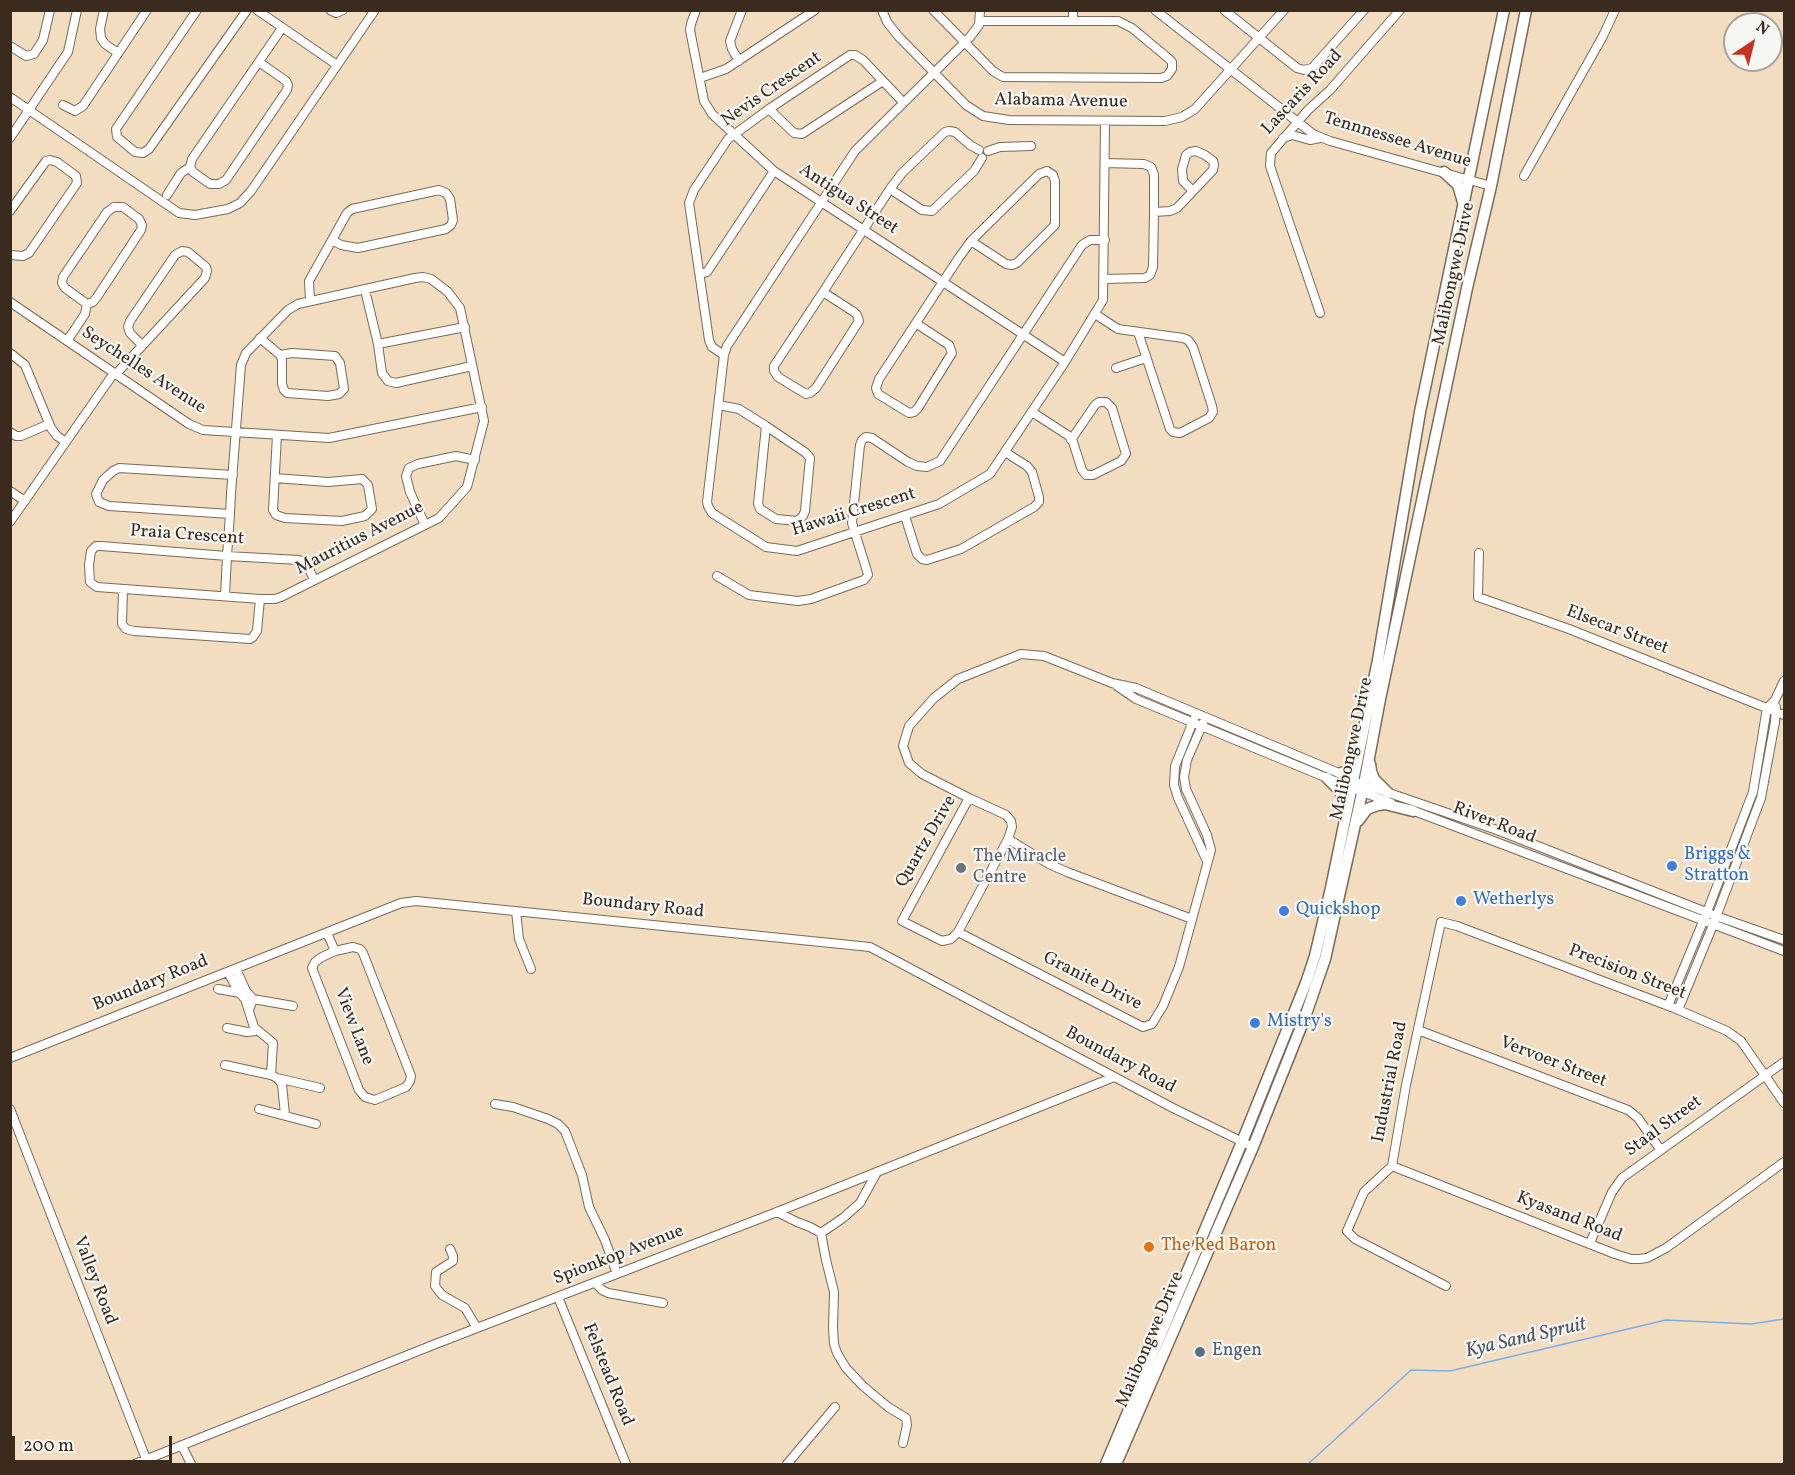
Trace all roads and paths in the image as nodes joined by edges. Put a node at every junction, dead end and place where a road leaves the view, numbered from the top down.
1 (50, 10) edge
2 (77, 10) edge
3 (104, 10) edge
4 (147, 10) edge
5 (197, 10) edge
6 (247, 10) edge
7 (257, 10) edge
8 (330, 10) edge
9 (343, 10) edge
10 (375, 10) edge
11 (696, 10) edge
12 (742, 10) edge
13 (815, 10) edge
14 (882, 10) edge
15 (933, 10) edge
16 (980, 10) edge
17 (1073, 10) edge
18 (1155, 10) edge
19 (1224, 10) edge
20 (1284, 10) edge
21 (1364, 10) edge
22 (1400, 10) edge
23 (1504, 10) edge
24 (1526, 10) edge
25 (1615, 10) edge
26 (980, 21) junction
27 (1072, 21) junction
28 (282, 28) junction
29 (1260, 38) junction
30 (965, 43) junction
31 (10, 46) edge
32 (118, 53) junction
33 (739, 61) junction
34 (259, 62) junction
35 (337, 65) junction
36 (1231, 70) junction
37 (936, 73) junction
38 (700, 78) junction
39 (883, 81) junction
40 (10, 97) edge
41 (903, 102) junction
42 (63, 105) dead end
43 (769, 109) junction
44 (29, 110) junction
45 (1105, 121) junction
46 (1297, 122) junction
47 (734, 135) junction
48 (10, 138) edge
49 (1283, 138) junction
50 (1320, 138) junction
51 (1031, 146) dead end
52 (983, 153) junction
53 (1105, 163) junction
54 (190, 167) junction
55 (774, 171) junction
56 (1444, 172) junction
57 (1524, 176) dead end
58 (1469, 179) junction
59 (1491, 186) junction
60 (890, 189) junction
61 (1192, 192) junction
62 (166, 195) dead end
63 (821, 202) junction
64 (1464, 205) junction
65 (10, 211) edge
66 (1154, 212) junction
67 (862, 230) junction
68 (332, 240) junction
69 (1105, 240) junction
70 (971, 241) junction
71 (10, 255) edge
72 (700, 274) junction
73 (1104, 279) junction
74 (942, 282) junction
75 (364, 290) junction
76 (823, 291) junction
77 (310, 300) junction
78 (10, 302) edge
79 (87, 304) junction
80 (1320, 313) dead end
81 (1095, 314) junction
82 (916, 324) junction
83 (465, 327) junction
84 (1138, 332) junction
85 (1023, 335) junction
86 (260, 338) junction
87 (67, 341) junction
88 (142, 345) junction
89 (378, 345) junction
90 (10, 353) edge
91 (280, 354) junction
92 (724, 355) junction
93 (1146, 358) junction
94 (1065, 362) junction
95 (472, 366) junction
96 (1116, 368) dead end
97 (115, 373) junction
98 (719, 405) junction
99 (482, 407) junction
100 (1032, 412) junction
101 (49, 424) junction
102 (766, 426) junction
103 (10, 432) edge
104 (237, 432) junction
105 (277, 435) junction
106 (1071, 440) junction
107 (66, 442) junction
108 (1005, 452) junction
109 (475, 460) junction
110 (233, 475) junction
111 (275, 478) junction
112 (10, 491) edge
113 (25, 501) junction
114 (230, 514) junction
115 (904, 516) junction
116 (10, 522) edge
117 (425, 525) junction
118 (855, 532) junction
119 (1479, 552) dead end
120 (227, 556) junction
121 (717, 576) dead end
122 (314, 580) junction
123 (101, 587) joint
124 (123, 589) junction
125 (225, 596) junction
126 (260, 599) junction
127 (1785, 681) edge
128 (1112, 683) junction
129 (1774, 700) junction
130 (1767, 708) junction
131 (1780, 713) edge
132 (1200, 714) junction
133 (1197, 724) junction
134 (1369, 757) junction
135 (1356, 762) junction
136 (1341, 773) junction
137 (1327, 778) junction
138 (1352, 783) junction
139 (1363, 788) junction
140 (1388, 793) junction
141 (969, 798) junction
142 (1413, 811) junction
143 (1349, 826) junction
144 (1008, 839) junction
145 (1628, 881) junction
146 (1711, 903) junction
147 (516, 911) junction
148 (1712, 914) junction
149 (1686, 915) junction
150 (1192, 919) junction
151 (1704, 922) junction
152 (1713, 925) junction
153 (958, 932) junction
154 (327, 933) junction
155 (1438, 936) joint
156 (1698, 937) junction
157 (1785, 940) edge
158 (335, 951) junction
159 (1785, 951) edge
160 (531, 969) dead end
161 (232, 970) junction
162 (218, 989) dead end
163 (243, 992) junction
164 (253, 999) junction
165 (293, 1006) dead end
166 (1668, 1006) junction
167 (249, 1010) junction
168 (1678, 1010) junction
169 (227, 1028) dead end
170 (1418, 1030) junction
171 (256, 1031) junction
172 (10, 1058) edge
173 (1785, 1062) edge
174 (225, 1065) dead end
175 (1765, 1075) junction
176 (274, 1076) junction
177 (1114, 1077) junction
178 (320, 1088) dead end
179 (1785, 1103) edge
180 (495, 1104) dead end
181 (10, 1109) edge
182 (259, 1109) dead end
183 (285, 1115) junction
184 (316, 1124) dead end
185 (1242, 1142) junction
186 (1253, 1147) junction
187 (1660, 1149) junction
188 (1785, 1162) edge
189 (1392, 1166) junction
190 (878, 1172) junction
191 (777, 1212) junction
192 (821, 1233) junction
193 (1590, 1243) junction
194 (450, 1249) dead end
195 (617, 1274) junction
196 (595, 1283) junction
197 (1446, 1286) dead end
198 (558, 1297) junction
199 (663, 1303) dead end
200 (477, 1328) junction
201 (835, 1407) dead end
202 (903, 1443) dead end
203 (182, 1446) junction
204 (148, 1462) edge
205 (135, 1464) edge
206 (191, 1464) edge
207 (626, 1464) edge
208 (787, 1464) edge
209 (1106, 1464) edge
210 (1116, 1464) edge

1 - 31 street
2 - 44 street
3 - 32 street
4 - 32 street
5 - 6 street
7 - 28 street
8 - 9 street
10 - 35 street
11 - 38 street, Antigua Street
12 - 33 street
13 - 33 street
14 - 37 street, Alabama Avenue
15 - 30 street
16 - 26 street
17 - 27 street
18 - 36 street, Tennnessee Avenue
19 - 29 street
20 - 29 street, Alabama Avenue
21 - 29 street
22 - 46 street, Lascaris Road
23 - 58 main road, Malibongwe Drive
24 - 59 main road, Malibongwe Drive
25 - 57 street
26 - 27 street
26 - 30 street, Hawaii Crescent
27 - 30 street
28 - 34 street
28 - 35 street
29 - 36 street, Alabama Avenue
30 - 37 street, Hawaii Crescent
32 - 42 street
33 - 38 street
34 - 54 street
34 - 54 street
35 - 44 street
36 - 45 street, Alabama Avenue
36 - 46 street, Tennnessee Avenue
37 - 41 street, Hawaii Crescent
37 - 45 street, Alabama Avenue
38 - 47 street, Antigua Street
39 - 41 street, Nevis Crescent
39 - 43 street
39 - 43 street, Nevis Crescent
40 - 44 street
41 - 63 street, Hawaii Crescent
43 - 47 street, Nevis Crescent
44 - 48 street
45 - 53 street, Hawaii Crescent
46 - 49 street, Lascaris Road
46 - 50 street, Tennnessee Avenue
47 - 55 street, Antigua Street
47 - 72 street, Nevis Crescent
49 - 50 street
49 - 80 street, Lascaris Road
50 - 56 street, Tennnessee Avenue
51 - 52 street
52 - 60 street
52 - 60 street
53 - 66 street
53 - 69 street, Hawaii Crescent
54 - 62 street
55 - 63 street, Antigua Street
55 - 72 street
56 - 58 street, Tennnessee Avenue
56 - 64 main road
58 - 59 street, Tennnessee Avenue
58 - 64 main road, Malibongwe Drive
59 - 134 main road, Malibongwe Drive
60 - 67 street
61 - 61 street
61 - 66 street
63 - 67 street, Antigua Street
63 - 92 street, Hawaii Crescent
64 - 135 main road, Malibongwe Drive
65 - 71 street
66 - 73 street
67 - 74 street, Antigua Street
67 - 76 street
68 - 68 street
68 - 77 street
69 - 73 street, Hawaii Crescent
69 - 85 street
70 - 70 street
70 - 74 street
72 - 92 street, Nevis Crescent
73 - 81 street, Hawaii Crescent
74 - 82 street
74 - 85 street, Antigua Street
75 - 77 street, Mauritius Avenue
75 - 83 street, Mauritius Avenue
75 - 89 street
76 - 76 street
77 - 86 street, Mauritius Avenue
78 - 87 street, Seychelles Avenue
79 - 79 street
79 - 87 street
81 - 84 street
81 - 94 street, Hawaii Crescent
82 - 82 street
83 - 89 street
83 - 95 street, Mauritius Avenue
84 - 93 street
84 - 93 street
85 - 94 street, Antigua Street
85 - 118 street
86 - 91 street
86 - 104 street, Mauritius Avenue
87 - 97 street, Seychelles Avenue
88 - 88 street
88 - 97 street
89 - 95 street
90 - 101 street
91 - 91 street
92 - 98 street, Hawaii Crescent
93 - 96 street
94 - 100 street, Hawaii Crescent
95 - 99 street, Mauritius Avenue
97 - 104 street, Seychelles Avenue
97 - 107 street
98 - 102 street
98 - 118 street, Hawaii Crescent
99 - 105 street, Seychelles Avenue
99 - 109 street, Mauritius Avenue
100 - 106 street
100 - 108 street, Hawaii Crescent
101 - 103 street
101 - 107 street
102 - 102 street
104 - 105 street, Seychelles Avenue
104 - 110 street, Mauritius Avenue
105 - 111 street
106 - 106 street
107 - 113 street
108 - 115 street, Hawaii Crescent
108 - 115 street
109 - 117 street, Mauritius Avenue
109 - 117 street
110 - 114 street, Mauritius Avenue
110 - 114 street
111 - 111 street
112 - 113 street
113 - 116 street
114 - 120 street, Mauritius Avenue
115 - 118 street, Hawaii Crescent
117 - 122 street, Mauritius Avenue
118 - 121 street
119 - 130 street, Elsecar Street
120 - 122 street, Praia Crescent
120 - 123 street, Praia Crescent
120 - 125 street, Mauritius Avenue
122 - 126 street, Mauritius Avenue
123 - 124 street, Mauritius Avenue
124 - 125 street, Mauritius Avenue
124 - 126 street
125 - 126 street, Mauritius Avenue
127 - 129 street
128 - 132 street, River Road
128 - 133 street, River Road
128 - 141 street
129 - 130 street
129 - 131 street
130 - 131 street, Elsecar Street
130 - 146 street
131 - 148 street
132 - 133 street, Granite Drive
132 - 136 street, River Road
133 - 137 street, River Road
133 - 150 street, Granite Drive
134 - 139 main road, Malibongwe Drive
134 - 140 main road
135 - 136 main road
135 - 138 main road, Malibongwe Drive
136 - 138 street, River Road
137 - 138 street, River Road
137 - 143 main road
138 - 139 street, River Road
138 - 143 main road, Malibongwe Drive
139 - 140 street, River Road
139 - 142 street, River Road
139 - 143 main road, Malibongwe Drive
140 - 145 street, River Road
141 - 144 street, Quartz Drive
141 - 153 street, Quartz Drive
142 - 143 main road
142 - 149 street, River Road
143 - 185 main road, Malibongwe Drive
143 - 186 main road, Malibongwe Drive
144 - 150 street
144 - 153 street
145 - 146 street
145 - 148 street, River Road
146 - 148 street
147 - 154 street, Boundary Road
147 - 160 street
147 - 177 street, Boundary Road
148 - 151 street
148 - 152 street
148 - 157 street, River Road
149 - 151 street, River Road
149 - 156 street
150 - 153 street, Granite Drive
151 - 152 street, River Road
151 - 156 street
152 - 159 street, River Road
152 - 168 street
154 - 158 street
154 - 161 street, Boundary Road
155 - 166 street, Precision Street
155 - 170 street, Industrial Road
156 - 166 street
158 - 158 street, View Lane
161 - 163 street
161 - 172 street, Boundary Road
162 - 163 street
163 - 164 street
163 - 167 street
164 - 165 street
164 - 167 street
166 - 168 street, Precision Street
167 - 171 street
168 - 175 street, Precision Street
169 - 171 street
170 - 187 street, Vervoer Street
170 - 189 street, Industrial Road
171 - 176 street
173 - 175 street, Staal Street
174 - 176 street
175 - 179 street, Precision Street
175 - 187 street, Staal Street
176 - 178 street
176 - 183 street
177 - 185 street, Boundary Road
177 - 190 street, Spionkop Avenue
180 - 195 street
181 - 204 street, Valley Road
182 - 183 street
183 - 184 street
185 - 186 street, Boundary Road
185 - 209 main road, Malibongwe Drive
186 - 210 main road, Malibongwe Drive
187 - 193 street, Staal Street
188 - 193 street, Kyasand Road
189 - 193 street, Kyasand Road
189 - 197 street, Industrial Road
190 - 191 street, Spionkop Avenue
190 - 192 street
191 - 192 street
191 - 195 street, Spionkop Avenue
192 - 202 street
194 - 200 street
195 - 196 street, Spionkop Avenue
196 - 198 street, Spionkop Avenue
196 - 199 street
198 - 200 street, Spionkop Avenue
198 - 207 street, Felstead Road
200 - 203 street, Spionkop Avenue
201 - 208 street
203 - 204 street, Spionkop Avenue
203 - 206 street
204 - 205 street, Spionkop Avenue

